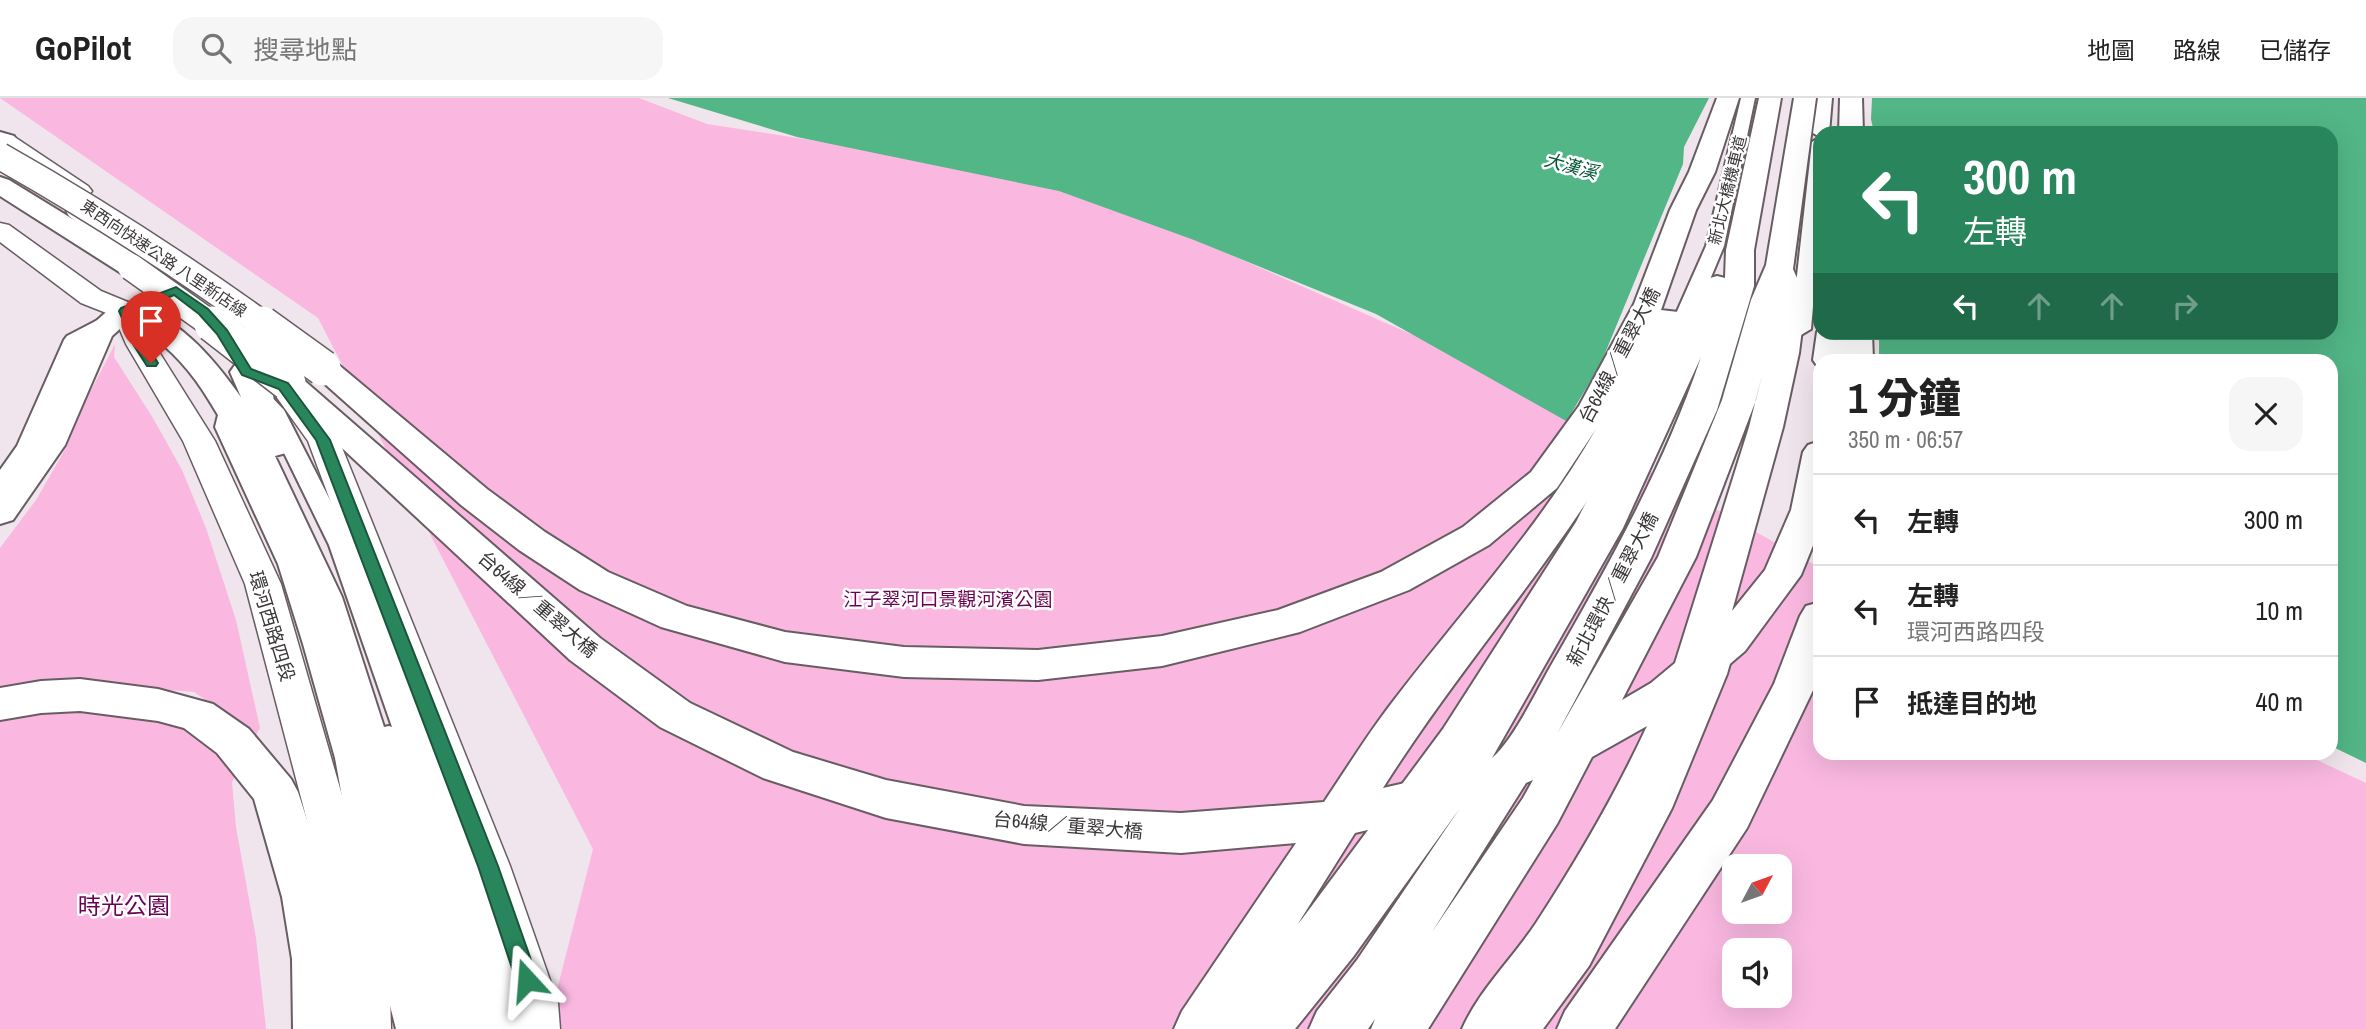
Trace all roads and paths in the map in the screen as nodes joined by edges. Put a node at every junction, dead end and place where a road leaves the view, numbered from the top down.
1 (1728, 98) edge
2 (1748, 98) edge
3 (1770, 98) edge
4 (1805, 98) edge
5 (1825, 98) edge
6 (1851, 98) edge
7 (1822, 126) edge
8 (1851, 126) edge
9 (1, 147) edge
10 (1702, 172) junction
11 (0, 185) edge
12 (0, 201) edge
13 (1813, 210) edge
14 (0, 230) edge
15 (1760, 258) junction
16 (131, 267) junction
17 (176, 290) junction
18 (125, 311) junction
19 (260, 400) junction
20 (0, 487) edge
21 (1813, 493) edge
22 (0, 512) edge
23 (0, 528) edge
24 (1813, 635) edge
25 (0, 704) edge
26 (320, 1029) edge
27 (366, 1029) edge
28 (413, 1029) edge
29 (444, 1029) edge
30 (495, 1029) edge
31 (529, 1029) edge
32 (535, 1029) edge
33 (1201, 1029) edge
34 (1225, 1029) edge
35 (1261, 1029) edge
36 (1336, 1029) edge
37 (1398, 1029) edge
38 (1489, 1029) edge
39 (1523, 1029) edge
40 (1584, 1029) edge

1 - 10 main road, 台64線／重翠大橋
2 - 34 street, 新北大橋機車道
3 - 15 main road, 新北環快／重翠大橋
4 - 15 main road, 新北環快／重翠大橋
5 - 7 street
6 - 8 main road
9 - 17 main road
9 - 19 main road, 東西向快速公路 八里新店線, bridge
10 - 19 main road, 台64線／重翠大橋
10 - 33 main road
11 - 16 main road, 東西向快速公路 八里新店線
12 - 16 main road
13 - 39 street
14 - 18 main road
15 - 35 main road
15 - 36 main road, 新北環快／重翠大橋
15 - 37 main road, 新北環快／重翠大橋
15 - 38 main road
16 - 19 main road, 東西向快速公路 八里新店線, bridge
17 - 18 main road
17 - 19 main road
18 - 19 main road
18 - 20 street
18 - 22 main road
18 - 23 street
18 - 27 main road, 環河西路四段
19 - 21 main road, 台64線／重翠大橋
19 - 28 street
19 - 29 main road
19 - 30 main road
19 - 31 street
19 - 32 main road
24 - 40 main road
25 - 26 main road

